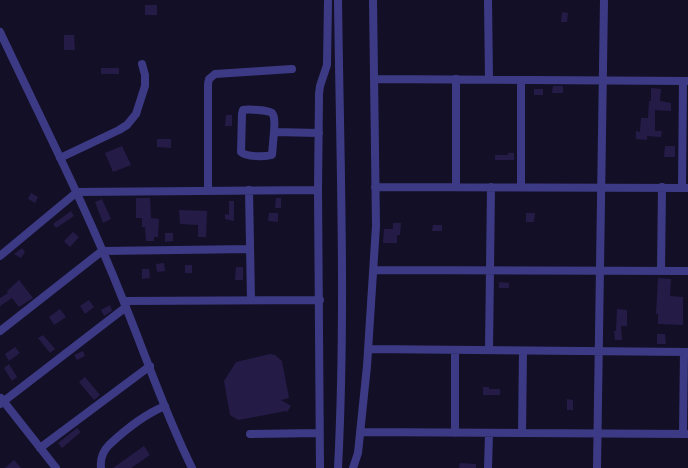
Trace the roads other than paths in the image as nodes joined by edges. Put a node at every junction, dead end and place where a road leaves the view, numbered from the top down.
1 (328, 0) edge
2 (338, 0) edge
3 (373, 0) edge
4 (488, 0) edge
5 (604, 0) edge
6 (0, 32) edge
7 (142, 64) dead end
8 (292, 69) dead end
9 (374, 79) junction
10 (456, 79) junction
11 (489, 80) junction
12 (522, 80) junction
13 (602, 80) junction
14 (685, 81) edge
15 (274, 132) junction
16 (319, 133) junction
17 (60, 158) junction
18 (375, 187) junction
19 (456, 187) junction
20 (491, 187) junction
21 (521, 187) junction
22 (662, 187) junction
23 (601, 188) junction
24 (685, 188) edge
25 (249, 190) junction
26 (318, 190) junction
27 (208, 191) junction
28 (77, 192) junction
29 (250, 249) junction
30 (102, 251) junction
31 (0, 256) edge
32 (374, 270) junction
33 (490, 270) junction
34 (600, 270) junction
35 (661, 270) junction
36 (688, 270) edge
37 (251, 300) junction
38 (320, 300) junction
39 (125, 304) junction
40 (0, 331) edge
41 (368, 349) junction
42 (455, 350) junction
43 (489, 350) junction
44 (522, 351) junction
45 (599, 351) junction
46 (686, 352) edge
47 (150, 366) junction
48 (1, 401) edge
49 (165, 406) junction
50 (360, 432) junction
51 (319, 433) junction
52 (455, 433) junction
53 (489, 433) junction
54 (522, 433) junction
55 (598, 433) junction
56 (250, 434) dead end
57 (686, 434) edge
58 (40, 448) junction
59 (191, 466) edge
60 (56, 468) edge
61 (101, 468) edge
62 (320, 468) edge
63 (338, 468) edge
64 (353, 468) edge
65 (488, 468) edge
66 (597, 468) edge

1 - 16 street
2 - 63 street
3 - 9 street
4 - 11 street
5 - 13 street
6 - 17 street
7 - 17 street
8 - 27 street
9 - 10 street
9 - 18 street
10 - 11 street
10 - 19 street
11 - 12 street
12 - 13 street
12 - 21 street
13 - 14 street
13 - 23 street
14 - 24 street
15 - 15 street
15 - 16 street
16 - 26 street
17 - 28 street
18 - 19 street
18 - 32 street
19 - 20 street
20 - 21 street
20 - 33 street
21 - 23 street
22 - 23 street
22 - 24 street
22 - 35 street
23 - 34 street
25 - 26 street
25 - 27 street
25 - 29 street
26 - 38 street
27 - 28 street
28 - 30 street
28 - 31 street
29 - 30 street
29 - 37 street
30 - 39 street
30 - 40 street
32 - 33 street
32 - 41 street
33 - 34 street
33 - 43 street
34 - 35 street
34 - 45 street
35 - 36 street
37 - 38 street
37 - 39 street
38 - 51 street
39 - 47 street
39 - 48 street
41 - 42 street
41 - 50 street
42 - 43 street
42 - 52 street
43 - 44 street
44 - 45 street
44 - 54 street
45 - 46 street
45 - 55 street
46 - 57 street
47 - 49 street
47 - 58 street
48 - 58 street
49 - 59 street
49 - 61 street
50 - 52 street
50 - 64 street
51 - 56 street
51 - 62 street
52 - 53 street
53 - 54 street
53 - 65 street
54 - 55 street
55 - 57 street
55 - 66 street
58 - 60 street

